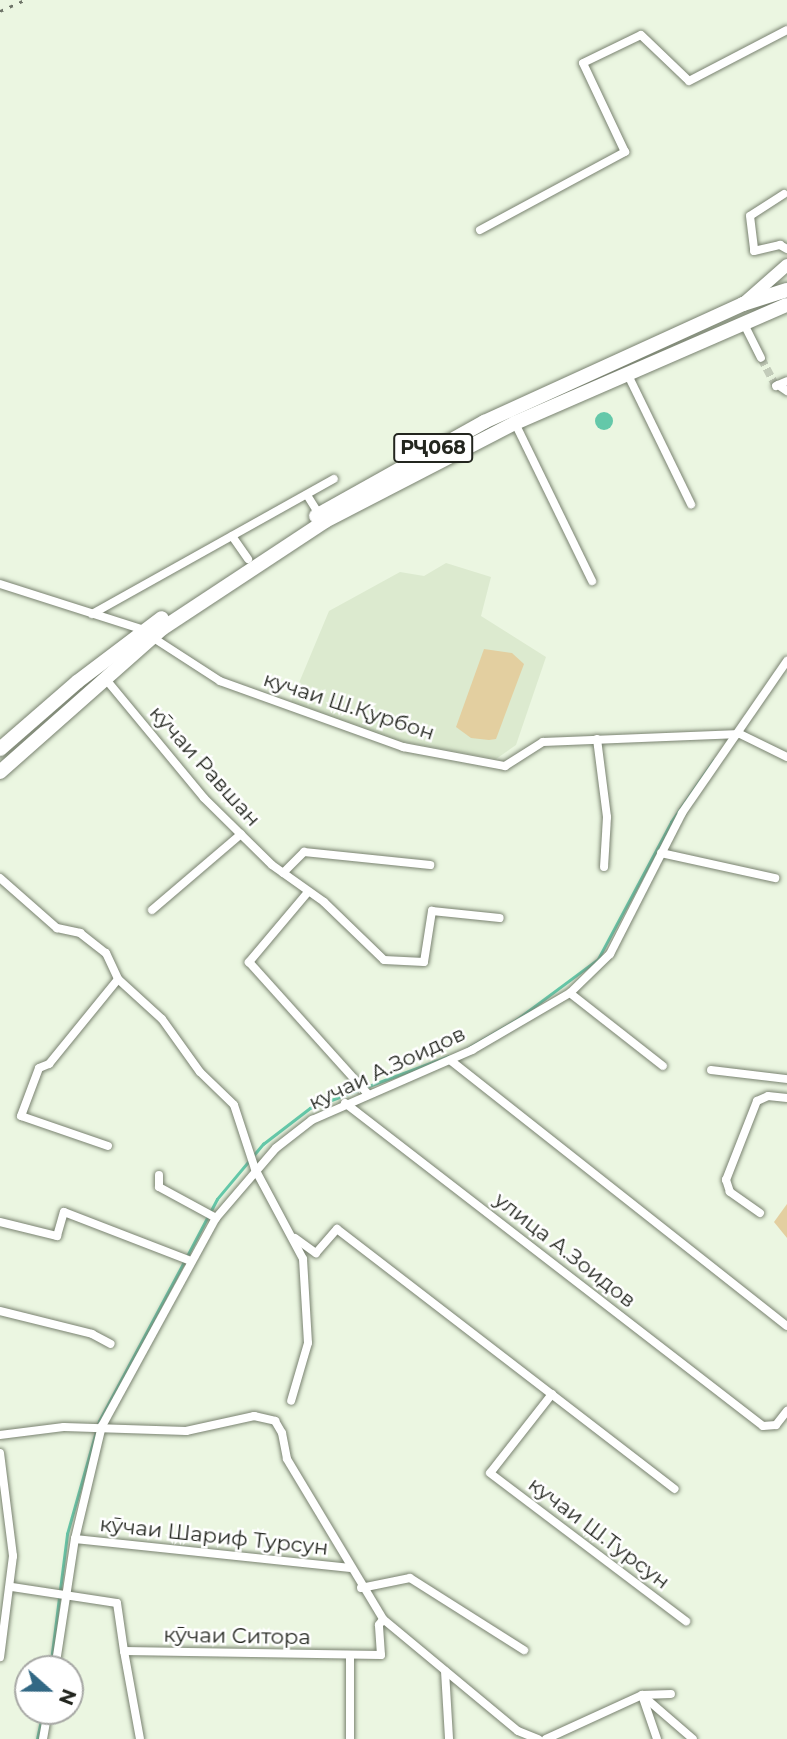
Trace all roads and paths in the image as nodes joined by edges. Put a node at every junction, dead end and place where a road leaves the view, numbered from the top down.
1 (787, 30) edge
2 (784, 194) dead end
3 (480, 230) dead end
4 (787, 249) edge
5 (787, 265) edge
6 (787, 290) edge
7 (743, 304) junction
8 (787, 305) edge
9 (749, 319) junction
10 (761, 358) tunnel mouth
11 (628, 375) junction
12 (787, 381) tunnel mouth
13 (787, 391) edge
14 (515, 423) junction
15 (334, 479) dead end
16 (307, 495) junction
17 (691, 504) dead end
18 (318, 514) junction
19 (232, 536) junction
20 (248, 559) junction
21 (592, 581) dead end
22 (0, 584) edge
23 (92, 614) junction
24 (148, 634) junction
25 (787, 661) edge
26 (783, 673) edge
27 (104, 677) junction
28 (740, 734) junction
29 (597, 739) junction
30 (0, 749) edge
31 (787, 757) edge
32 (0, 772) edge
33 (241, 834) junction
34 (661, 853) junction
35 (430, 865) dead end
36 (604, 867) dead end
37 (283, 873) junction
38 (0, 878) edge
39 (775, 878) dead end
40 (307, 892) junction
41 (152, 910) dead end
42 (500, 918) dead end
43 (118, 979) junction
44 (570, 993) junction
45 (450, 1060) junction
46 (663, 1066) dead end
47 (711, 1070) dead end
48 (787, 1079) edge
49 (365, 1090) junction
50 (787, 1098) edge
51 (345, 1103) junction
52 (108, 1146) dead end
53 (253, 1162) junction
54 (159, 1175) dead end
55 (760, 1213) dead end
56 (216, 1217) junction
57 (0, 1222) edge
58 (295, 1238) junction
59 (187, 1260) junction
60 (0, 1311) edge
61 (787, 1326) edge
62 (111, 1344) dead end
63 (552, 1394) junction
64 (291, 1401) dead end
65 (787, 1411) edge
66 (99, 1426) junction
67 (0, 1435) edge
68 (0, 1452) edge
69 (675, 1489) dead end
70 (75, 1539) junction
71 (350, 1568) junction
72 (12, 1587) junction
73 (361, 1588) junction
74 (62, 1592) junction
75 (383, 1619) junction
76 (686, 1621) dead end
77 (524, 1650) dead end
78 (124, 1651) junction
79 (56, 1655) edge
80 (0, 1657) edge
81 (350, 1657) junction
82 (445, 1671) junction
83 (671, 1694) dead end
84 (642, 1695) junction
85 (556, 1738) edge
86 (141, 1739) edge
87 (350, 1739) edge
88 (449, 1739) edge
89 (538, 1739) edge
90 (546, 1739) edge
91 (657, 1739) edge
92 (693, 1739) edge

1 - 3 street
2 - 4 street
5 - 7 main road, РҶ068
6 - 7 highway
6 - 9 main road, РҶ068
7 - 18 highway, РҶ068
8 - 9 highway
9 - 10 street
9 - 11 highway, РҶ068
11 - 14 highway, РҶ068
11 - 17 street
12 - 13 street
14 - 21 street
14 - 24 highway, РҶ068
15 - 16 street
16 - 18 street
16 - 19 street
18 - 20 highway, РҶ068
19 - 20 street
19 - 23 street
20 - 24 highway, РҶ068
22 - 23 street, кучаи Ш.Қурбон
23 - 24 street, кучаи Ш.Қурбон
24 - 27 highway, РҶ068
24 - 29 street, кучаи Ш.Қурбон
24 - 30 highway, РҶ068
25 - 26 street, кучаи А.Зоидов
26 - 28 street, кучаи А.Зоидов
27 - 32 highway, РҶ068
27 - 33 street, кӯчаи Равшан
28 - 29 street, кучаи Ш.Қурбон
28 - 31 street, кучаи Ш.Қурбон
28 - 34 street, кучаи А.Зоидов
29 - 36 street
33 - 37 street, кӯчаи Равшан
33 - 41 street
34 - 39 street
34 - 44 street, кучаи А.Зоидов
35 - 37 street
37 - 40 street, кӯчаи Равшан
38 - 43 street
40 - 42 street, кӯчаи Равшан
40 - 49 street
43 - 52 street
43 - 53 street
44 - 45 street, кучаи А.Зоидов
44 - 46 street
45 - 49 street, кучаи А.Зоидов
45 - 61 street
47 - 48 street
49 - 51 street, кучаи А.Зоидов
50 - 55 street
51 - 53 street, кучаи А.Зоидов
51 - 65 street, улица А.Зоидов
53 - 56 street, кучаи А.Зоидов
53 - 58 street
54 - 56 street
56 - 59 street, кучаи А.Зоидов
57 - 59 street
58 - 63 street
58 - 64 street
59 - 66 street, кучаи А.Зоидов
60 - 62 street
63 - 69 street
63 - 76 street, кучаи Ш.Турсун
66 - 67 street
66 - 70 street, кучаи А.Зоидов
66 - 71 street, кӯчаи Шариф Турсун
68 - 72 street
70 - 71 street, кӯчаи Шариф Турсун
70 - 74 street, кучаи А.Зоидов
71 - 73 street, кӯчаи Шариф Турсун
72 - 74 street
72 - 80 street
73 - 75 street, кӯчаи Шариф Турсун
73 - 77 street
74 - 78 street
74 - 79 street, кучаи А.Зоидов
75 - 81 street, кӯчаи Ситора
75 - 82 street, кӯчаи Шариф Турсун
78 - 81 street, кӯчаи Ситора
78 - 86 street
81 - 87 street
82 - 88 street
82 - 89 street, кӯчаи Шариф Турсун
83 - 84 street
84 - 85 street
84 - 91 street
84 - 92 street
85 - 90 street

